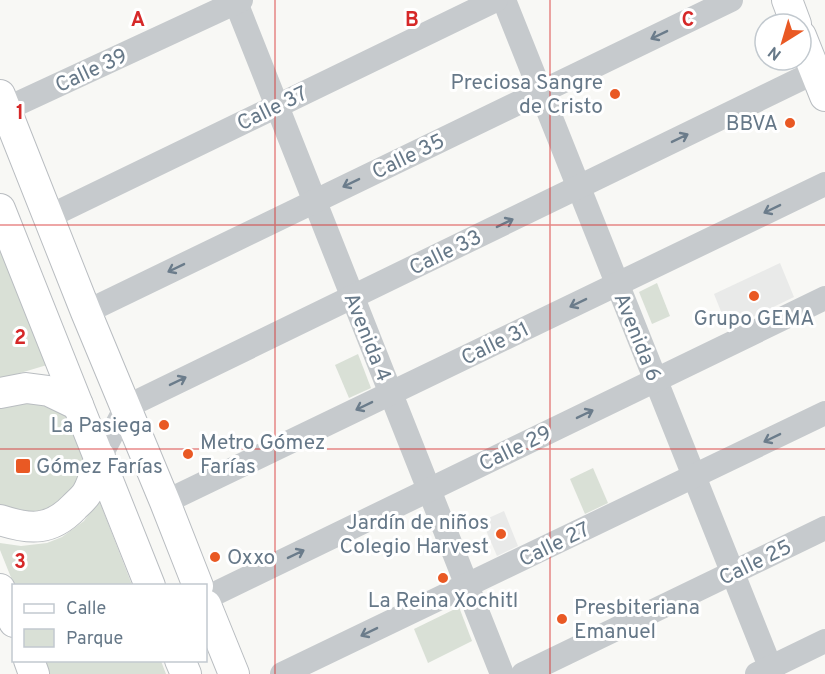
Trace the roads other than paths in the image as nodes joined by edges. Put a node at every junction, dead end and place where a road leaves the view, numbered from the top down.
1 (496, 0) edge
2 (504, 0) edge
3 (731, 0) edge
4 (237, 1) edge
5 (813, 66) edge
6 (820, 84) edge
7 (540, 92) junction
8 (3, 102) edge
9 (277, 106) junction
10 (825, 184) edge
11 (578, 187) junction
12 (315, 201) junction
13 (0, 209) edge
14 (48, 217) junction
15 (617, 284) junction
16 (352, 297) junction
17 (825, 298) edge
18 (86, 312) junction
19 (655, 380) junction
20 (0, 393) edge
21 (391, 393) junction
22 (78, 405) junction
23 (126, 407) junction
24 (825, 413) edge
25 (100, 457) junction
26 (694, 476) junction
27 (429, 490) junction
28 (165, 502) junction
29 (0, 520) edge
30 (825, 528) edge
31 (732, 573) junction
32 (150, 584) edge
33 (198, 584) edge
34 (466, 585) junction
35 (0, 589) edge
36 (207, 598) edge
37 (207, 607) edge
38 (12, 617) edge
39 (825, 641) edge
40 (767, 672) edge
41 (234, 674) edge
42 (282, 674) edge
43 (502, 674) edge
44 (523, 674) edge

1 - 9 street, Calle 37
2 - 7 street, Avenida 6
3 -> 7 street, Calle 35
4 - 8 street, Calle 39
4 - 9 street, Avenida 4
5 - 6 main road
11 -> 6 street, Calle 33
7 - 11 street, Avenida 6
7 -> 12 street, Calle 35
8 - 14 main road
9 - 12 street, Avenida 4
9 - 14 street, Calle 37
10 -> 15 street, Calle 31
11 - 15 street, Avenida 6
16 -> 11 street, Calle 33
12 - 16 street, Avenida 4
12 -> 18 street, Calle 35
13 - 22 main road
14 - 18 main road
15 - 19 street, Avenida 6
15 -> 21 street, Calle 31
16 - 21 street, Avenida 4
23 -> 16 street, Calle 33
17 - 19 street, Calle 29
18 - 23 main road
19 - 26 street, Avenida 6
27 -> 19 street, Calle 29
20 - 22 main road
21 - 27 street, Avenida 4
21 -> 28 street, Calle 31
22 - 25 main road
23 - 25 street
23 - 28 main road
24 -> 26 street, Calle 27
25 - 29 main road
25 - 32 main road
26 - 31 street, Avenida 6
26 - 34 street, Calle 27
27 - 34 street, Avenida 4
36 -> 27 street, Calle 29
28 - 33 main road
30 - 31 street, Calle 25
31 - 40 street, Avenida 6
31 - 44 street, Calle 25
34 -> 42 street, Calle 27
34 - 43 street, Avenida 4
35 - 38 main road
37 - 41 main road
39 - 40 street

